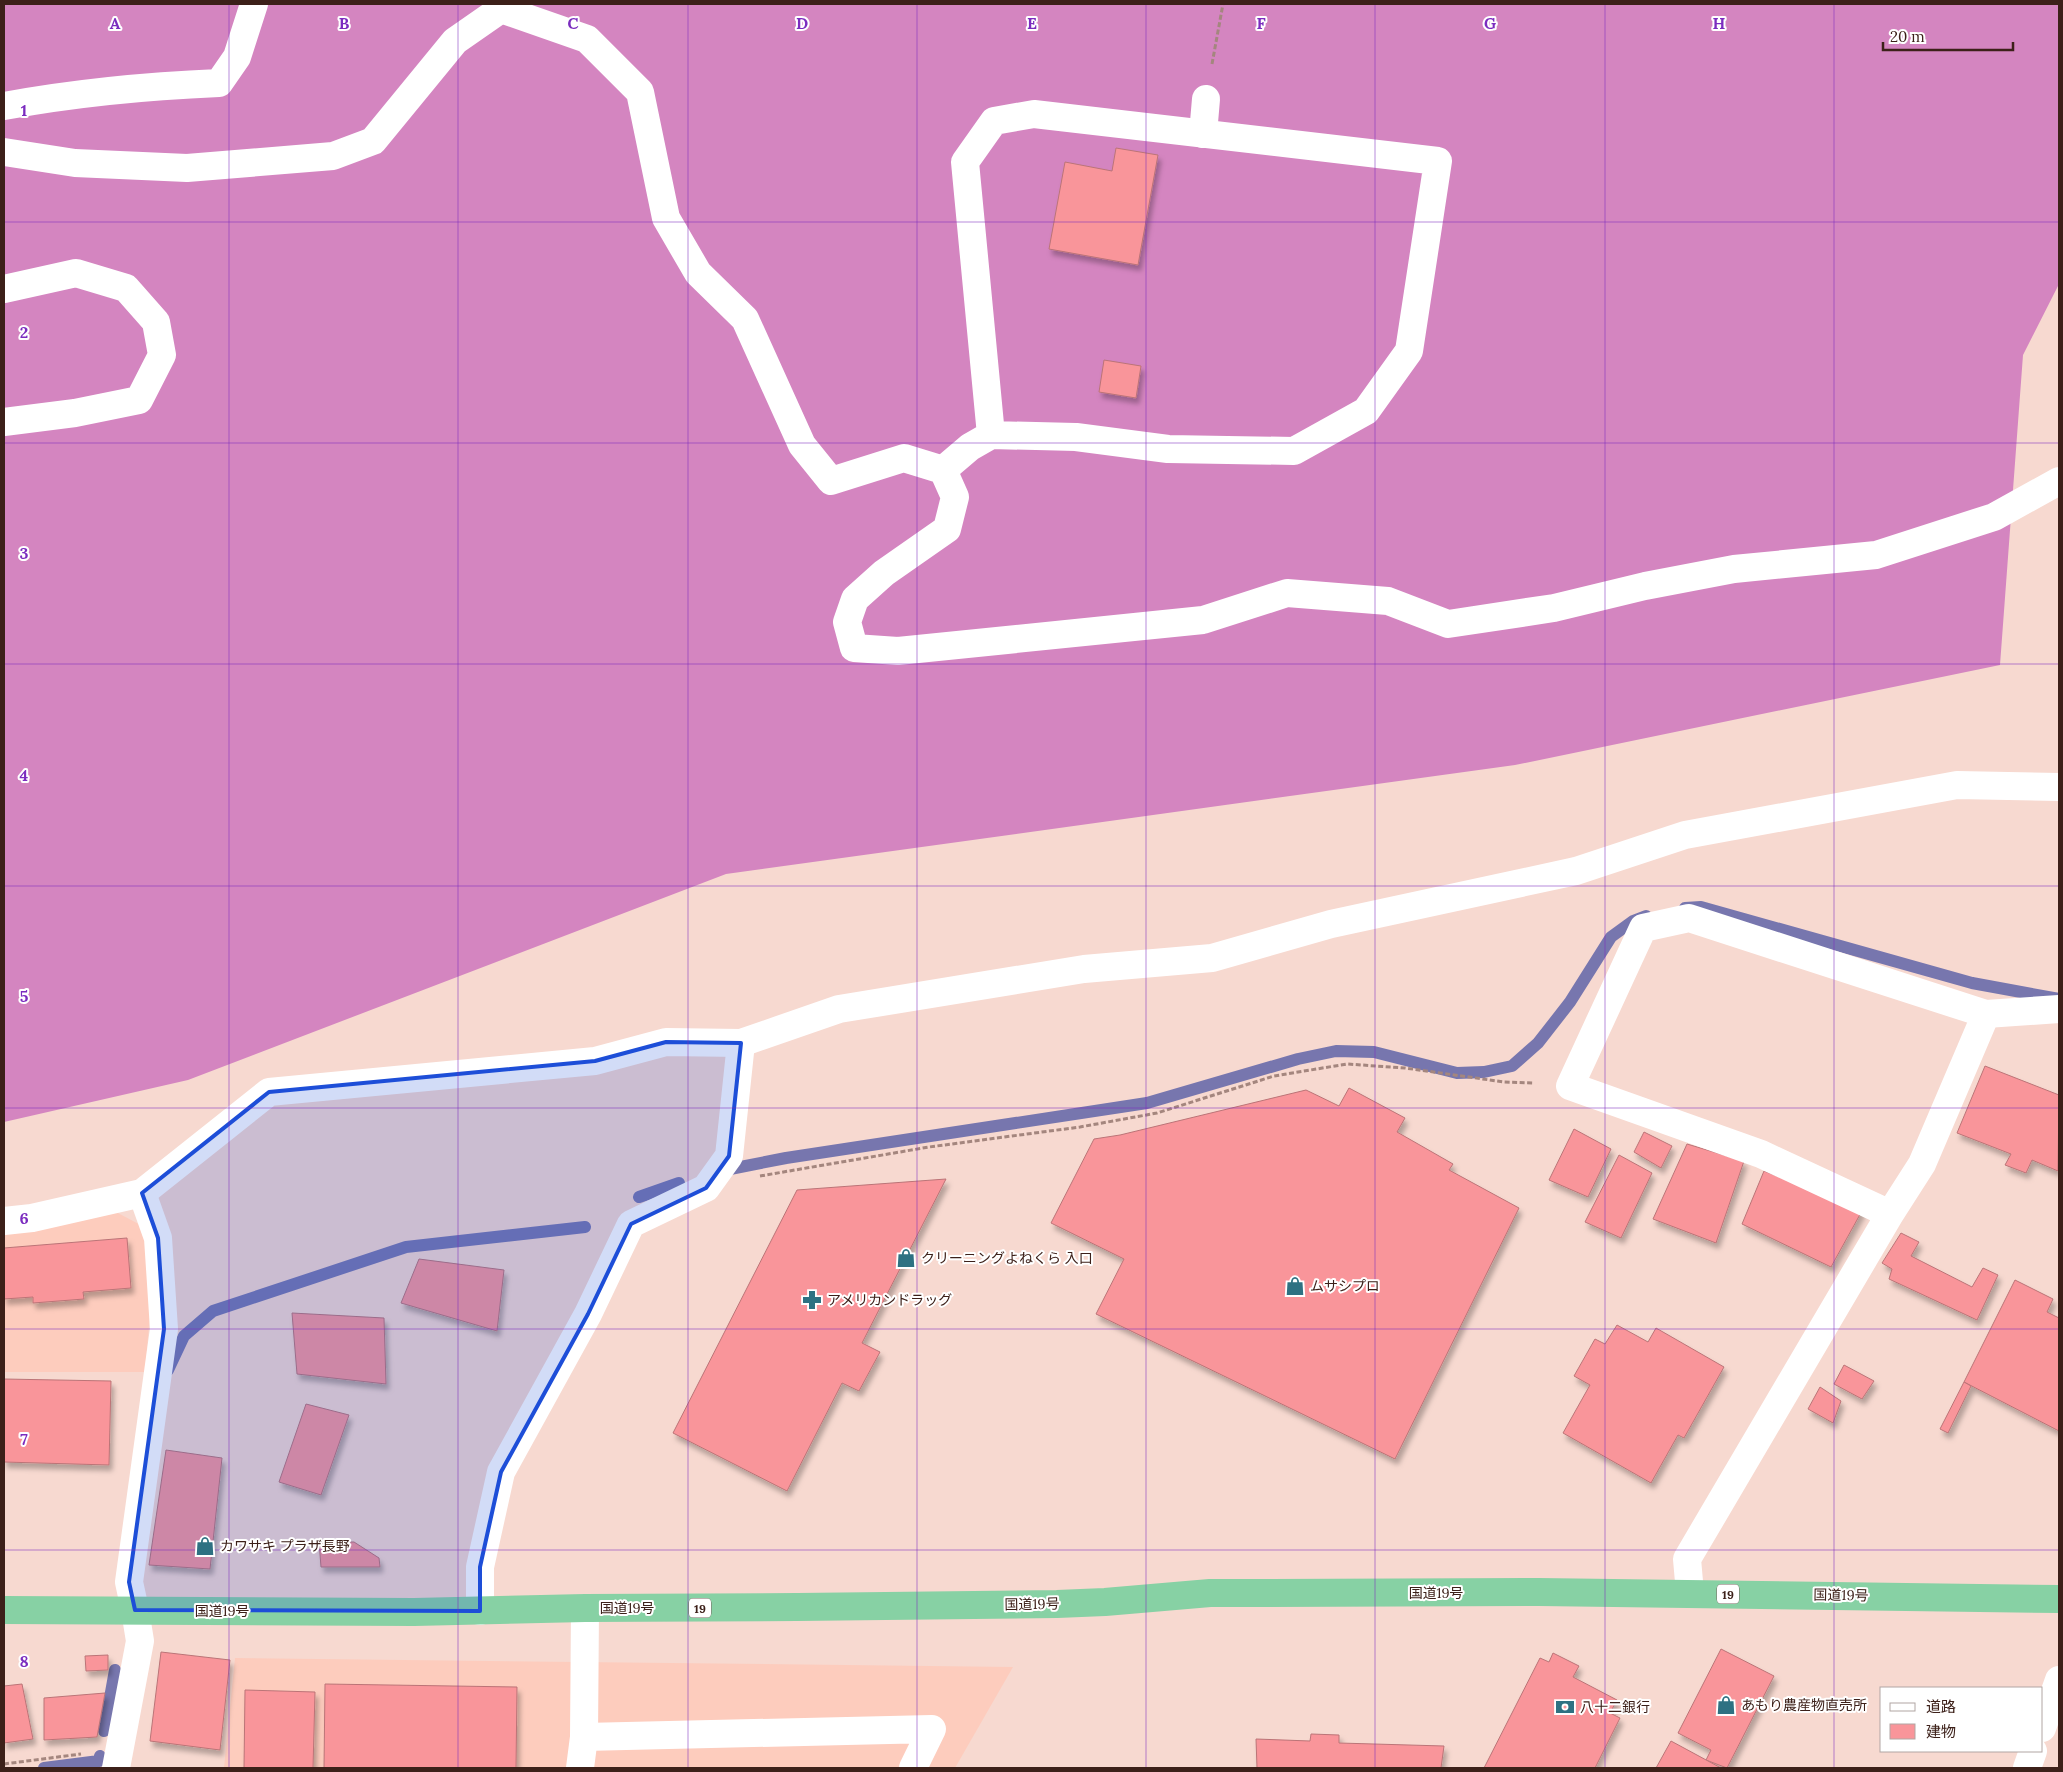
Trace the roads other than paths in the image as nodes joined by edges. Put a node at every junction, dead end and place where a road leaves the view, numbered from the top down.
1 (254, 4) edge
2 (1206, 99) road end
3 (4, 106) edge
4 (1203, 134) junction
5 (4, 152) edge
6 (4, 289) edge
7 (4, 422) edge
8 (992, 435) junction
9 (943, 470) junction
10 (2059, 481) edge
11 (2059, 787) edge
12 (2059, 1009) edge
13 (1986, 1014) junction
14 (741, 1042) junction
15 (142, 1192) junction
16 (1890, 1214) junction
17 (4, 1220) edge
18 (1690, 1593) junction
19 (2059, 1599) edge
20 (585, 1608) junction
21 (4, 1610) edge
22 (136, 1610) junction
23 (480, 1610) junction
24 (2059, 1680) edge
25 (2043, 1725) edge
26 (584, 1736) junction
27 (2033, 1752) edge
28 (117, 1758) edge
29 (580, 1768) edge
30 (913, 1768) edge
31 (2027, 1768) edge

1 - 3 street
2 - 4 street
4 - 8 street
4 - 8 street
5 - 9 street
6 - 7 street
8 - 9 street
9 - 10 street
11 - 14 street
12 - 13 street
13 - 16 street
13 - 16 street
14 - 15 street
14 - 23 street
15 - 17 street
15 - 22 street
16 - 18 street
18 - 19 highway, 国道19号 / 19
18 - 20 highway, 国道19号 / 19
20 - 23 highway, 国道19号 / 19
20 - 26 street
21 - 22 highway, 国道19号 / 19
22 - 23 highway, 国道19号 / 19
22 - 28 street
24 - 25 street
26 - 29 street
26 - 30 street
27 - 31 street

